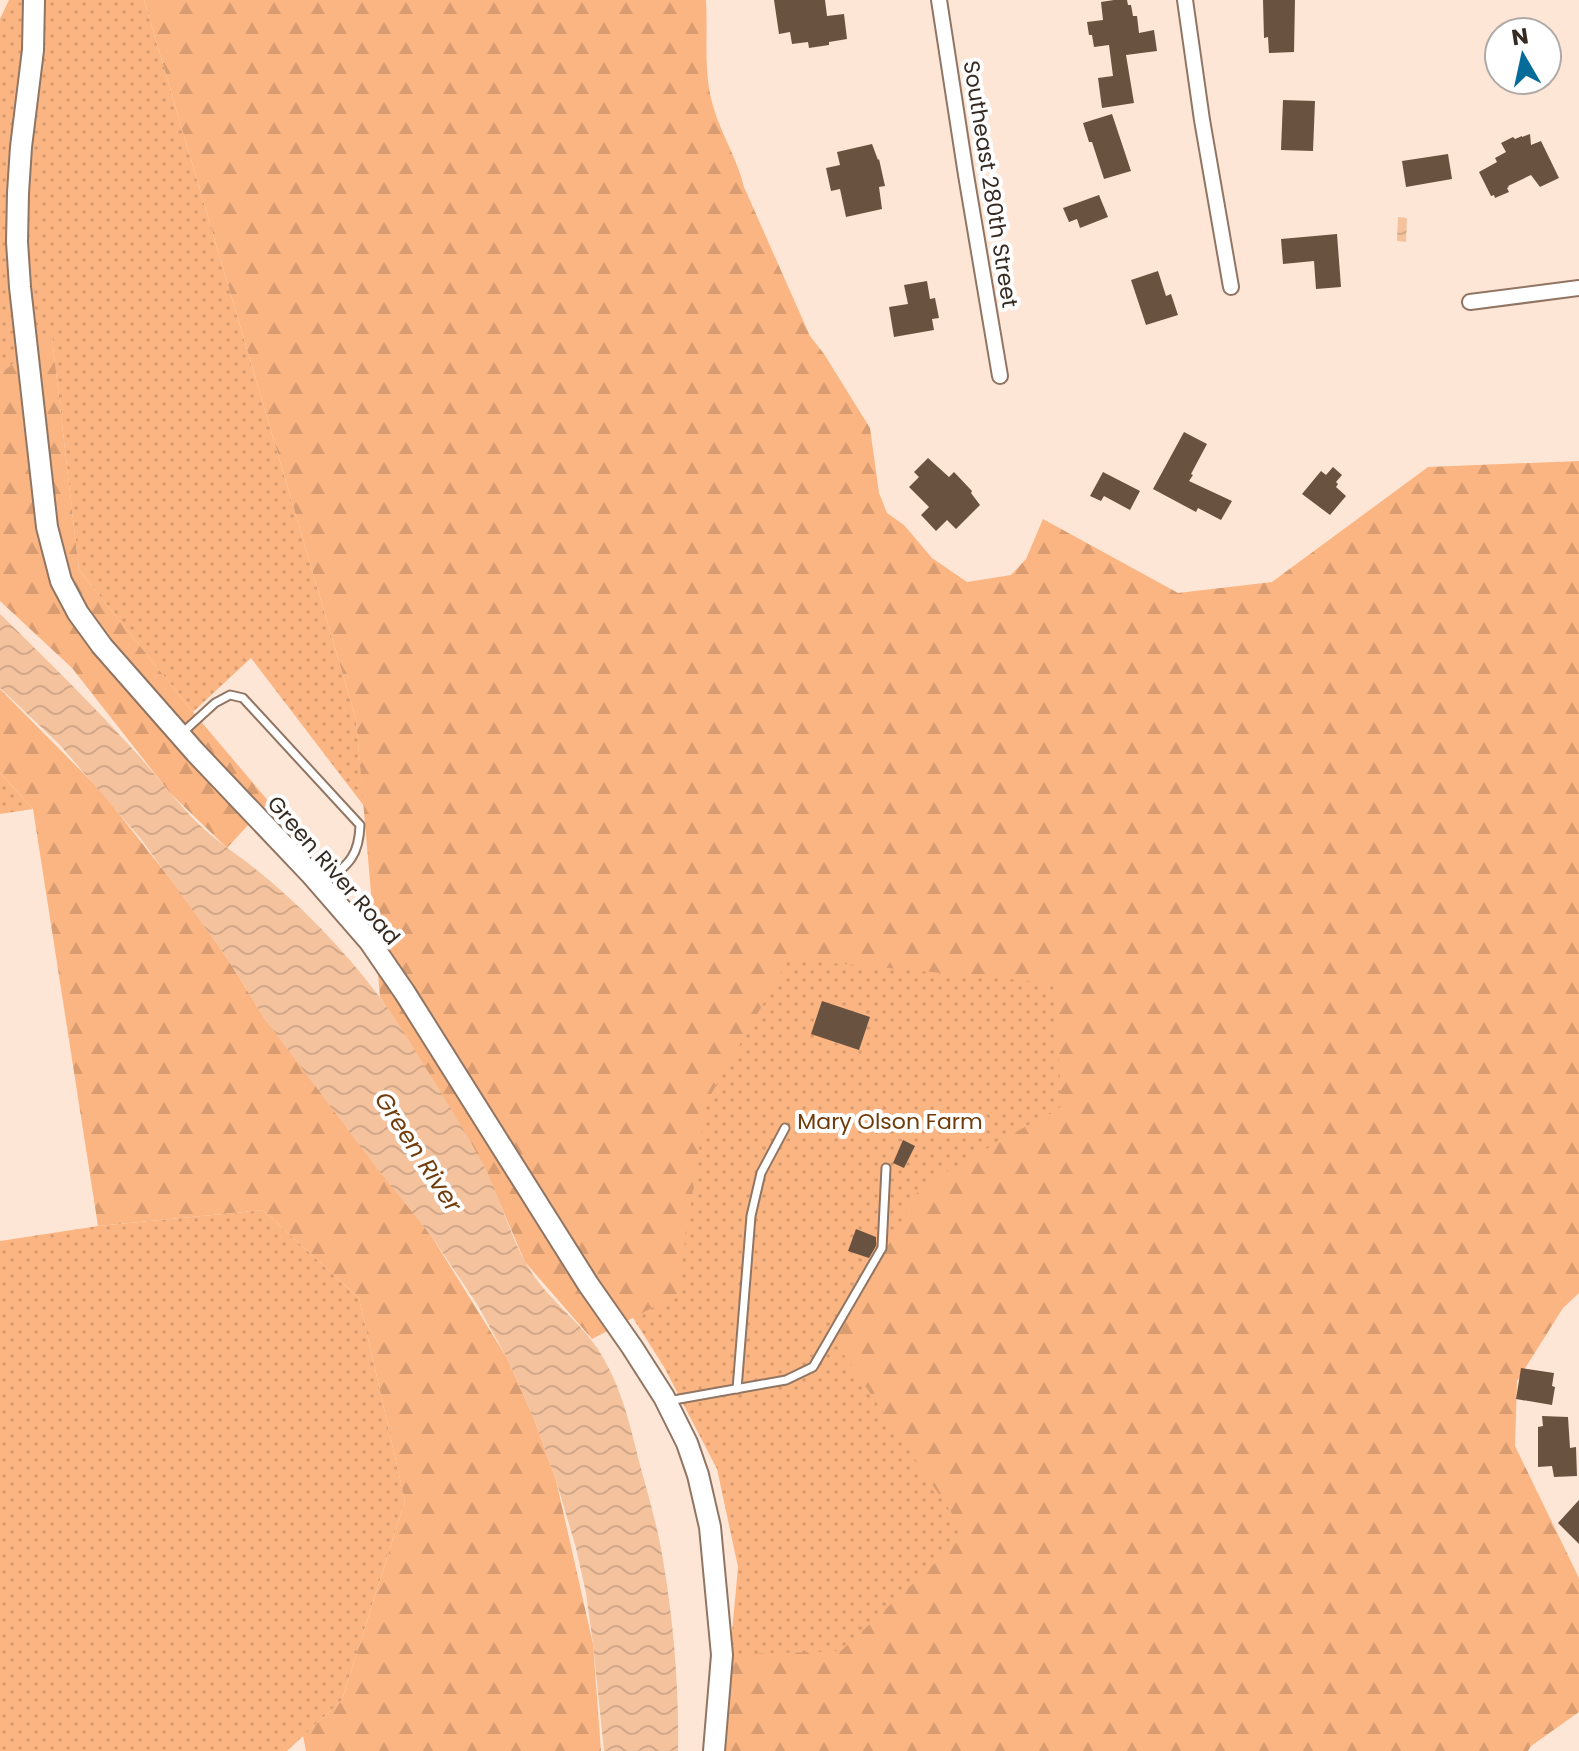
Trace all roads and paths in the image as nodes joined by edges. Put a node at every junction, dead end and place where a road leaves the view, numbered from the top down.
1 (34, 0) edge
2 (939, 0) edge
3 (1185, 0) edge
4 (1231, 287) dead end
5 (1579, 288) edge
6 (1470, 302) dead end
7 (1000, 376) dead end
8 (180, 735) junction
9 (322, 886) junction
10 (785, 1128) dead end
11 (886, 1168) dead end
12 (737, 1389) junction
13 (666, 1401) junction
14 (714, 1751) edge

1 - 8 street, Green River Road
2 - 7 street, Southeast 280th Street
3 - 4 street
5 - 6 street
8 - 9 street, Green River Road
8 - 9 lane
9 - 13 street, Green River Road
10 - 12 lane
11 - 12 lane
12 - 13 lane
13 - 14 street, Green River Road

